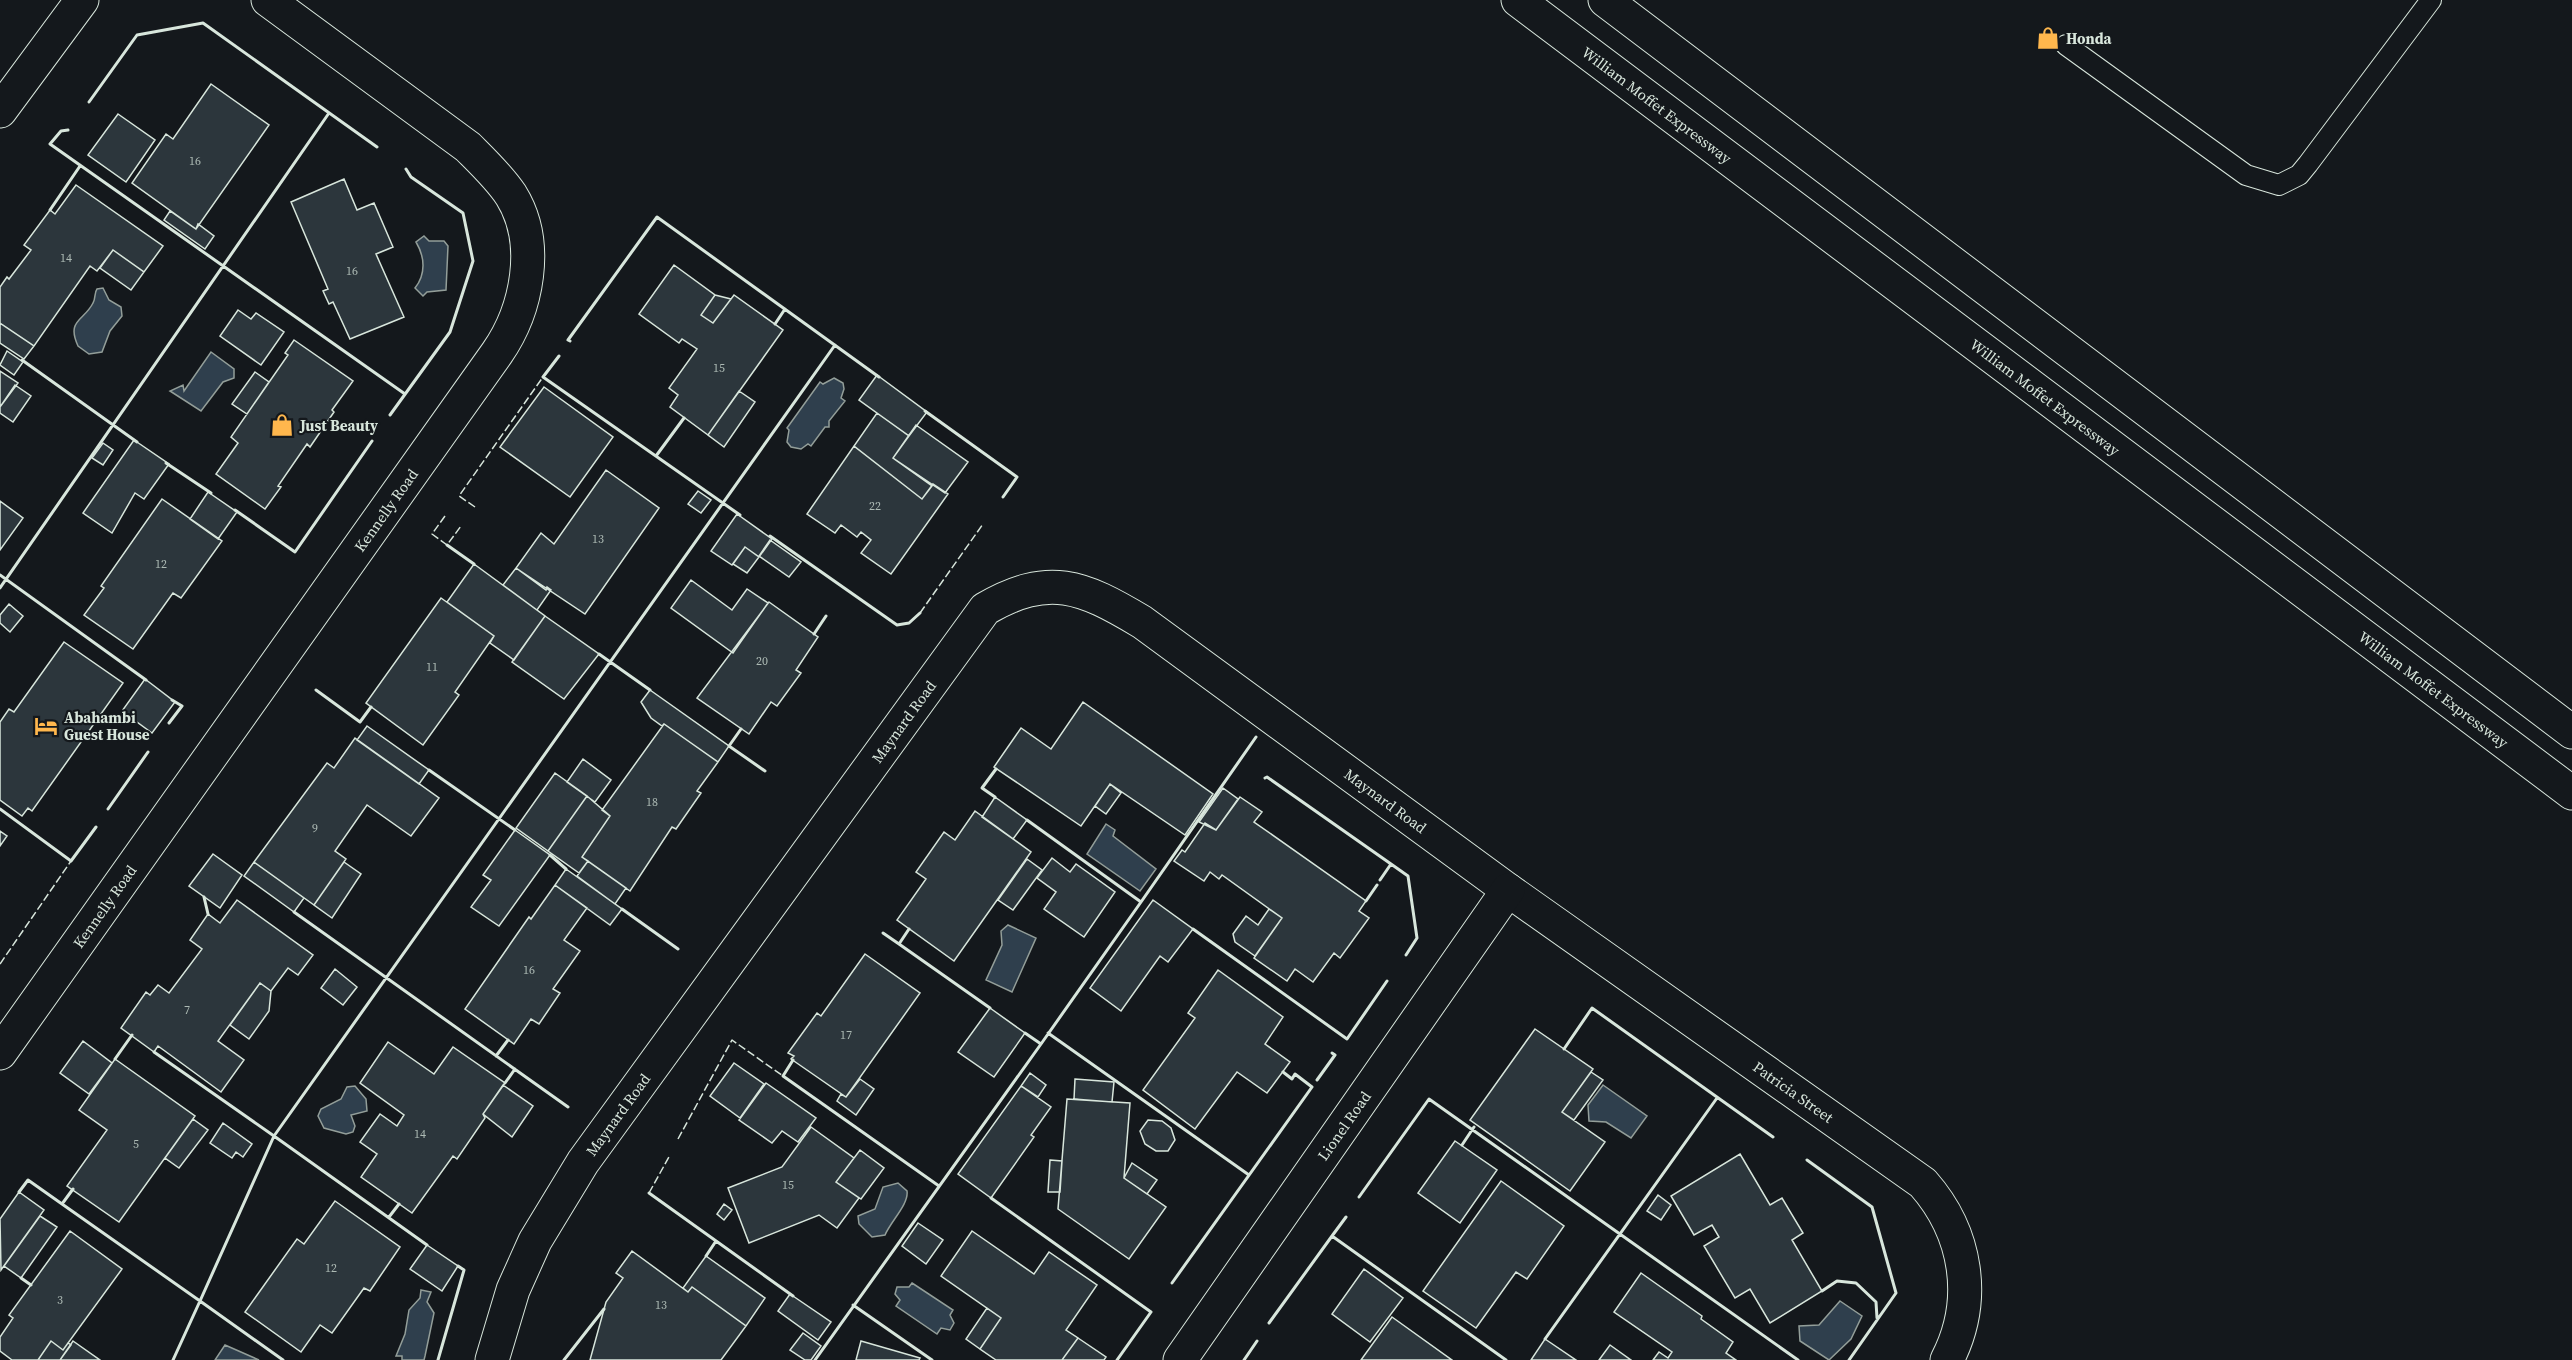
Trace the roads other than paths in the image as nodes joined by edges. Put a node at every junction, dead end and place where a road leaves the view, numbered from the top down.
1 (82, 0) edge
2 (1518, 0) edge
3 (1605, 0) edge
4 (2431, 0) edge
5 (273, 1) edge
6 (2066, 45) dead end
7 (0, 111) edge
8 (2572, 732) edge
9 (2572, 793) edge
10 (1508, 890) junction
11 (0, 1053) edge
12 (492, 1360) edge
13 (1180, 1360) edge
14 (1947, 1360) edge

1 - 7 street
2 - 9 street, William Moffet Expressway
3 - 8 street
4 - 6 lane
5 - 11 street, Kennelly Road
10 - 12 street, Maynard Road
10 - 13 street, Lionel Road
10 - 14 street, Patricia Street

